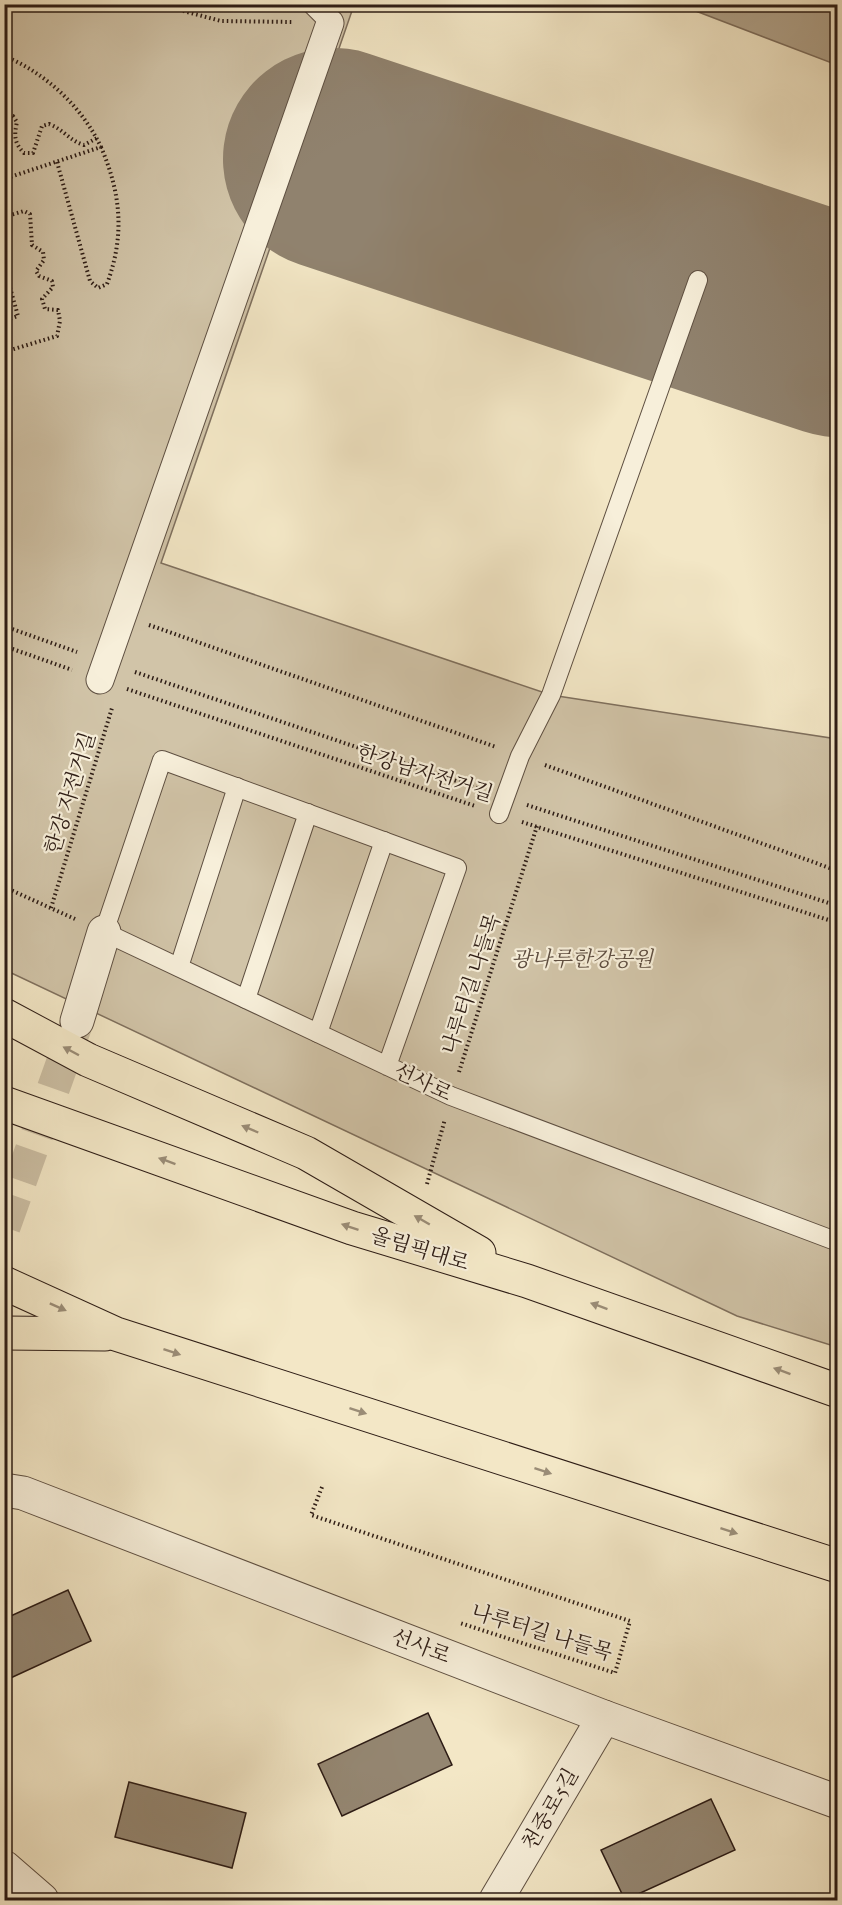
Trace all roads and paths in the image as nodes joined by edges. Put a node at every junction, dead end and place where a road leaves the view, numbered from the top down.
1 (157, 4) edge
2 (321, 14) edge
3 (4, 56) edge
4 (4, 114) edge
5 (97, 138) junction
6 (102, 147) junction
7 (57, 162) junction
8 (4, 179) edge
9 (4, 217) edge
10 (4, 266) edge
11 (698, 280) dead end
12 (4, 321) edge
13 (4, 352) edge
14 (123, 616) junction
15 (4, 626) edge
16 (4, 646) edge
17 (109, 676) junction
18 (520, 756) junction
19 (237, 787) junction
20 (502, 806) junction
21 (308, 813) junction
22 (537, 826) junction
23 (384, 841) junction
24 (837, 871) edge
25 (4, 887) edge
26 (837, 906) edge
27 (51, 908) junction
28 (837, 923) edge
29 (104, 932) junction
30 (179, 967) junction
31 (246, 999) junction
32 (4, 1015) edge
33 (77, 1021) tunnel mouth
34 (318, 1033) junction
35 (387, 1066) junction
36 (452, 1096) junction
37 (4, 1103) edge
38 (427, 1186) dead end
39 (837, 1242) edge
40 (527, 1281) junction
41 (4, 1283) edge
42 (4, 1333) edge
43 (116, 1334) junction
44 (837, 1391) edge
45 (322, 1487) dead end
46 (4, 1490) edge
47 (837, 1566) edge
48 (448, 1619) dead end
49 (604, 1717) junction
50 (837, 1802) edge
51 (4, 1867) edge
52 (42, 1900) edge
53 (496, 1900) edge

1 - 2 path
2 - 14 street
3 - 5 path
4 - 5 path
5 - 6 path
6 - 7 path
6 - 7 path
7 - 8 path
9 - 13 path
10 - 12 path
11 - 18 lane
14 - 17 street
14 - 18 path
15 - 17 path
16 - 17 path, 한강남자전거길
17 - 20 path
17 - 20 path, 한강남자전거길
17 - 27 path, 한강 자전거길
18 - 20 lane
18 - 24 path
19 - 21 lane
19 - 29 lane
19 - 30 lane
20 - 22 path, 한강남자전거길
20 - 26 path
21 - 23 lane
21 - 31 lane
22 - 28 path, 한강남자전거길
22 - 36 path, 나루터길 나들목
23 - 34 lane
23 - 35 lane
25 - 27 path
27 - 29 path
29 - 30 lane, 선사로
29 - 33 street
30 - 31 lane, 선사로
31 - 34 lane, 선사로
40 -> 32 highway
34 - 35 lane, 선사로
35 - 36 lane, 선사로
36 - 38 path, 나루터길 나들목
36 - 39 lane, 선사로
40 -> 37 highway, 올림픽대로
44 -> 40 highway, 올림픽대로
41 -> 43 highway
42 - 43 highway
43 -> 47 highway
45 - 48 path, 나루터길 나들목
46 - 49 street, 선사로
49 - 50 street, 선사로
49 - 53 street, 천중로5길
51 - 52 street

